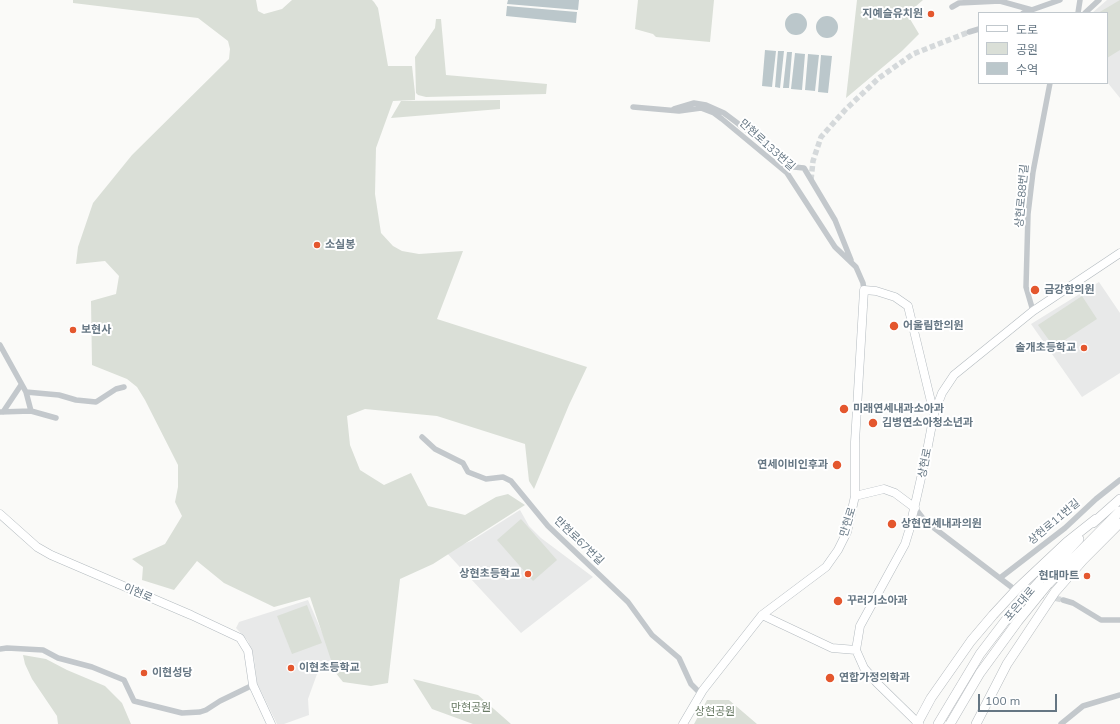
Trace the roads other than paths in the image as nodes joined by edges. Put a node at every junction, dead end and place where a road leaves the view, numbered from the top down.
1 (1060, 0) edge
2 (1080, 0) edge
3 (1099, 0) edge
4 (1003, 1) edge
5 (952, 7) dead end
6 (1032, 10) junction
7 (1026, 12) edge
8 (1078, 12) edge
9 (1086, 12) edge
10 (978, 29) edge
11 (969, 32) tunnel mouth
12 (1050, 84) edge
13 (633, 107) dead end
14 (670, 110) junction
15 (1120, 253) edge
16 (852, 262) junction
17 (864, 290) junction
18 (1033, 311) junction
19 (0, 345) edge
20 (21, 385) junction
21 (124, 388) dead end
22 (26, 392) junction
23 (2, 412) edge
24 (31, 412) junction
25 (934, 414) junction
26 (56, 418) dead end
27 (422, 437) dead end
28 (1120, 480) edge
29 (855, 496) junction
30 (1120, 499) edge
31 (915, 508) junction
32 (1120, 511) edge
33 (0, 514) edge
34 (1096, 519) junction
35 (1120, 523) edge
36 (1000, 578) junction
37 (1043, 583) junction
38 (1020, 585) junction
39 (1063, 600) tunnel mouth
40 (762, 615) junction
41 (1120, 620) edge
42 (0, 649) edge
43 (856, 650) junction
44 (253, 684) junction
45 (701, 694) junction
46 (1120, 695) edge
47 (918, 723) edge
48 (271, 724) edge
49 (684, 724) edge
50 (938, 724) edge
51 (950, 724) edge
52 (976, 724) edge
53 (1061, 724) edge

1 - 6 street
2 - 8 street
3 - 9 street
4 - 5 street
4 - 6 street
6 - 7 street
10 - 11 street
12 - 18 street, 상현로88번길
13 - 14 street, 만현로133번길
14 - 16 street, 만현로133번길
14 - 16 street
15 - 18 street, 상현로
16 - 17 street, 만현로
17 - 25 street
17 - 29 street, 만현로
18 - 25 street, 상현로
19 - 20 street
20 - 22 street
20 - 23 street
21 - 22 street
22 - 24 street
23 - 24 street
24 - 26 street
25 - 31 street, 상현로
27 - 45 street, 만현로67번길
28 - 36 street, 상현로11번길
29 - 31 street
29 - 40 street, 만현로
30 - 34 main road, 포은대로
31 - 36 street
31 - 43 street, 상현로
32 - 37 main road, 포은대로
33 - 44 street, 이현로
34 - 37 main road, 포은대로
34 - 38 main road
35 - 52 main road
36 - 38 street
37 - 50 main road, 포은대로, bridge
37 - 51 main road, 포은대로, bridge
38 - 47 main road
39 - 41 street
40 - 43 street
40 - 45 street, 만현로
42 - 44 street
43 - 47 street
44 - 48 street, 이현로
45 - 49 street, 만현로
46 - 53 street

